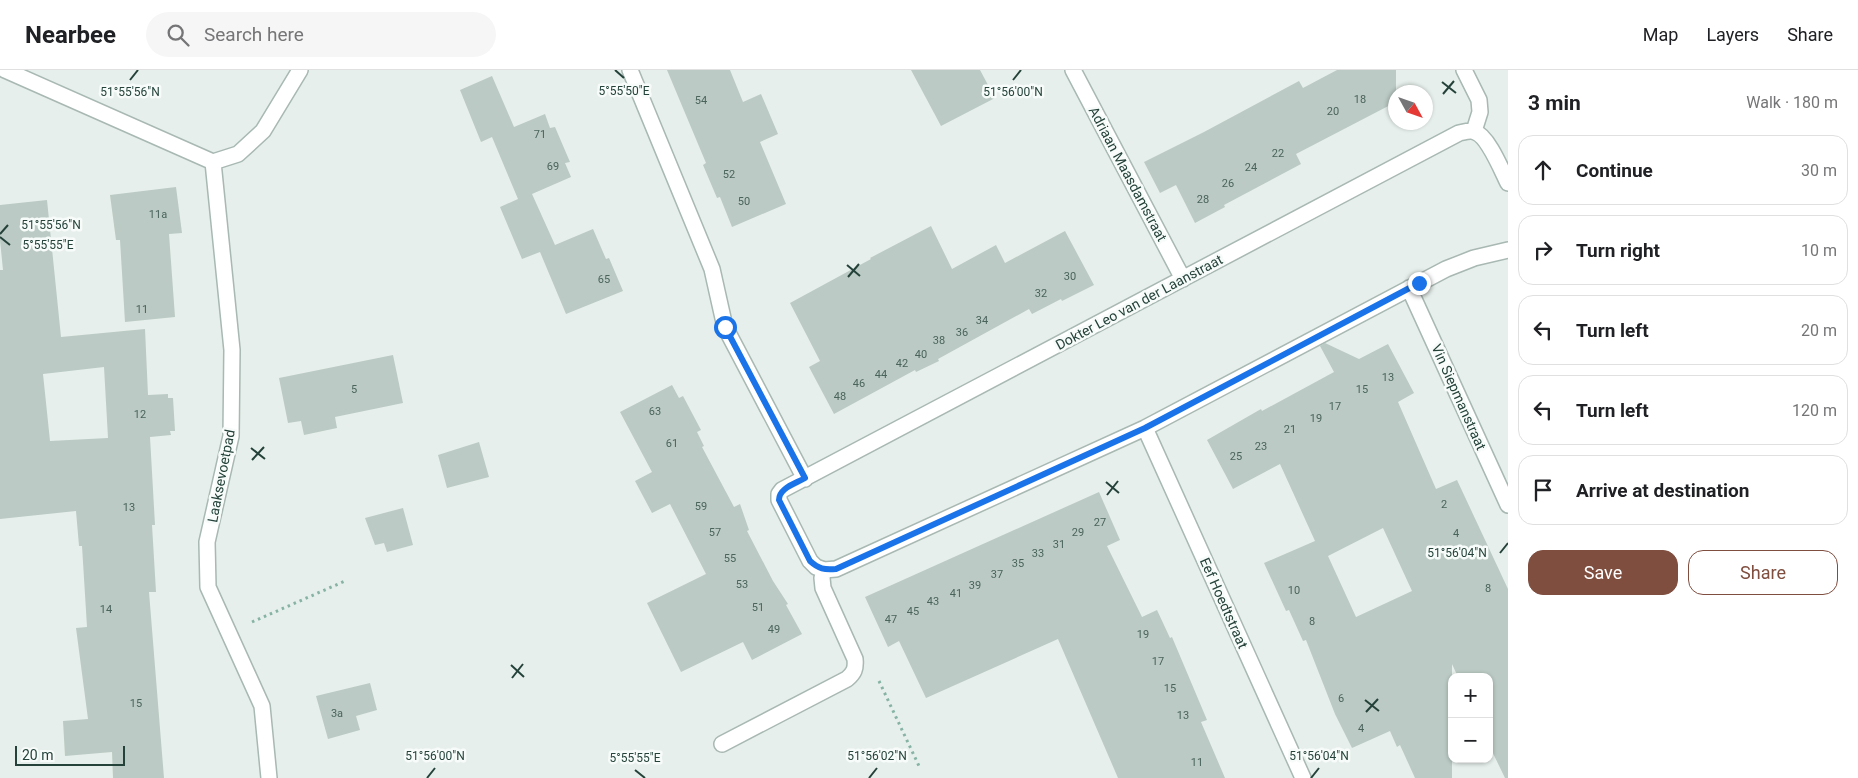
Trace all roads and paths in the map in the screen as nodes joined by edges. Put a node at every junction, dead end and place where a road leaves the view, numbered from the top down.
1 (5, 70) edge
2 (300, 70) edge
3 (630, 70) edge
4 (1073, 70) edge
5 (1464, 70) edge
6 (1474, 131) junction
7 (213, 162) junction
8 (1508, 183) edge
9 (1508, 250) edge
10 (1183, 279) junction
11 (1409, 288) junction
12 (1145, 428) junction
13 (805, 478) junction
14 (1508, 505) edge
15 (824, 570) junction
16 (345, 581) dead end
17 (229, 632) junction
18 (856, 667) junction
19 (722, 744) dead end
20 (919, 766) dead end
21 (269, 778) edge
22 (1303, 778) edge

1 - 7 street
2 - 7 street
3 - 13 street
4 - 10 street, Adriaan Maasdamstraat
5 - 6 street
6 - 8 street
6 - 10 street, Dokter Leo van der Laanstraat
7 - 17 street, Laaksevoetpad
9 - 11 street
10 - 13 street, Dokter Leo van der Laanstraat
11 - 12 street
11 - 14 street, Vin Siepmanstraat
12 - 15 street
12 - 22 street, Eef Hoedtstraat
13 - 15 street, Dokter Leo van der Laanstraat
15 - 18 street
16 - 17 path
17 - 21 street, Laaksevoetpad
18 - 19 street
18 - 20 path

